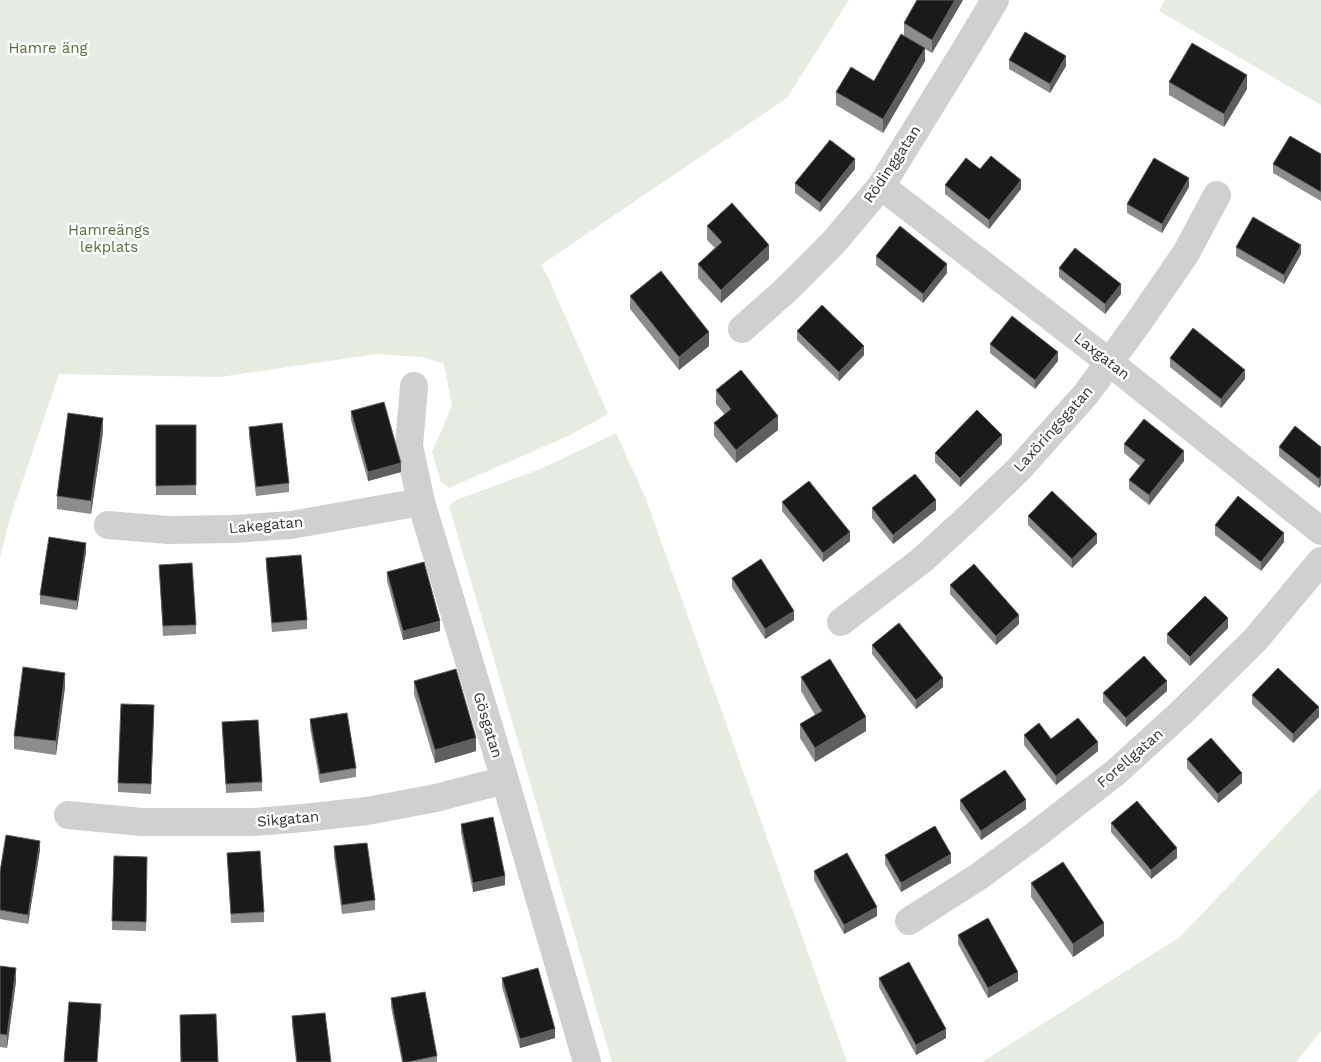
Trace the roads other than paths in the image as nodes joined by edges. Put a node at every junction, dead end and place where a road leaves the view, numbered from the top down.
1 (995, 0) edge
2 (881, 186) junction
3 (1218, 195) dead end
4 (742, 329) dead end
5 (1110, 362) junction
6 (414, 386) dead end
7 (421, 502) junction
8 (108, 525) dead end
9 (1321, 531) edge
10 (1321, 561) edge
11 (841, 622) dead end
12 (505, 780) junction
13 (68, 815) dead end
14 (909, 921) dead end
15 (584, 1061) edge

1 - 2 street, Rödinggatan
2 - 4 street, Rödinggatan
2 - 5 street, Laxgatan
3 - 5 street, Laxöringsgatan
5 - 9 street, Laxgatan
5 - 11 street, Laxöringsgatan
6 - 7 street, Gösgatan
7 - 8 street, Lakegatan
7 - 12 street, Gösgatan
10 - 14 street, Forellgatan
12 - 13 street, Sikgatan
12 - 15 street, Gösgatan

